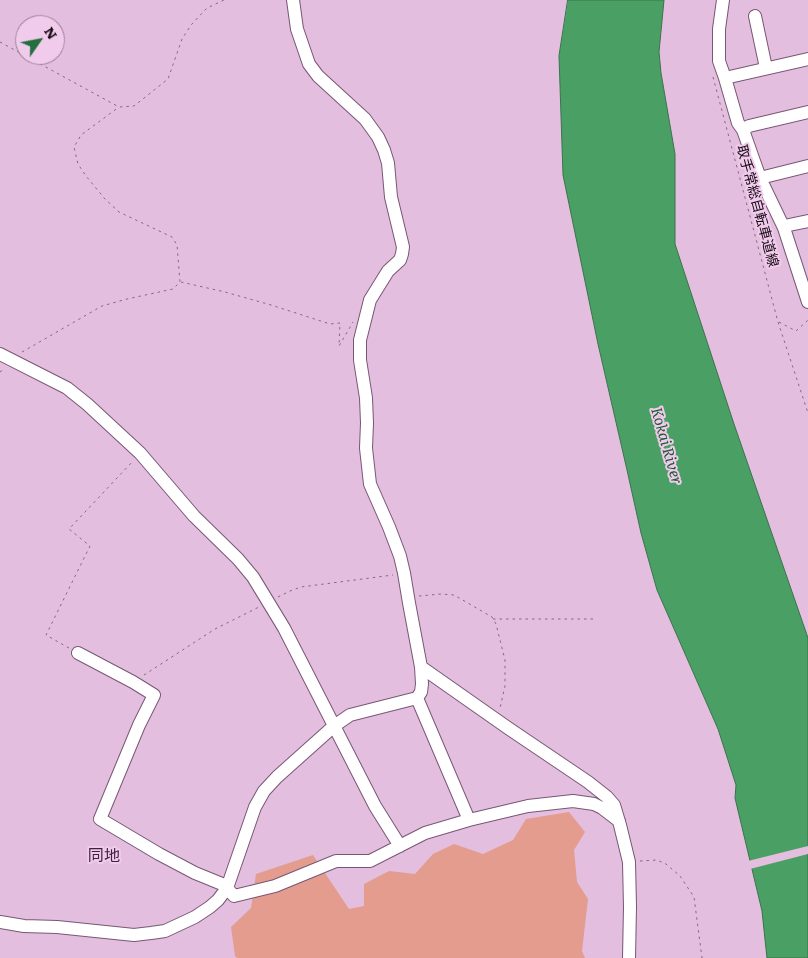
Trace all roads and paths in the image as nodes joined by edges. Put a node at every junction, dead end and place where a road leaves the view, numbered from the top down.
1 (224, 0) edge
2 (293, 0) edge
3 (723, 0) edge
4 (755, 16) dead end
5 (0, 42) edge
6 (808, 59) edge
7 (766, 68) junction
8 (712, 73) dead end
9 (726, 78) junction
10 (119, 107) junction
11 (808, 112) edge
12 (743, 130) junction
13 (808, 166) edge
14 (760, 178) junction
15 (808, 221) edge
16 (784, 228) junction
17 (804, 276) edge
18 (180, 282) junction
19 (808, 302) edge
20 (354, 319) dead end
21 (808, 320) edge
22 (778, 322) junction
23 (0, 354) edge
24 (13, 361) junction
25 (0, 372) edge
26 (808, 413) edge
27 (140, 453) junction
28 (408, 597) junction
29 (493, 618) junction
30 (595, 619) dead end
31 (78, 653) joint
32 (421, 667) junction
33 (418, 698) junction
34 (497, 721) junction
35 (334, 726) junction
36 (469, 820) junction
37 (619, 822) junction
38 (400, 846) junction
39 (629, 862) junction
40 (227, 888) junction
41 (0, 922) edge
42 (629, 958) edge
43 (702, 958) edge

1 - 10 path
2 - 28 street
3 - 9 street
4 - 7 street
5 - 10 path
6 - 7 street
7 - 9 street
8 - 22 path, 取手常総自転車道線
9 - 12 street
10 - 18 path
11 - 12 street
12 - 14 street
13 - 14 street
14 - 16 street
15 - 16 street
16 - 17 street
17 - 19 street
18 - 20 path
18 - 24 path
21 - 22 path
22 - 26 path, 取手常総自転車道線
23 - 24 street
24 - 25 path
24 - 27 street
27 - 31 path
27 - 35 street
28 - 29 path
28 - 32 street
29 - 30 path
29 - 34 path
31 - 40 street
32 - 33 street
32 - 34 street
33 - 35 street
33 - 36 street
34 - 37 street
35 - 38 street
35 - 40 street
36 - 37 street
36 - 38 street
37 - 39 street
38 - 40 street
39 - 42 street
39 - 43 path
40 - 41 street

